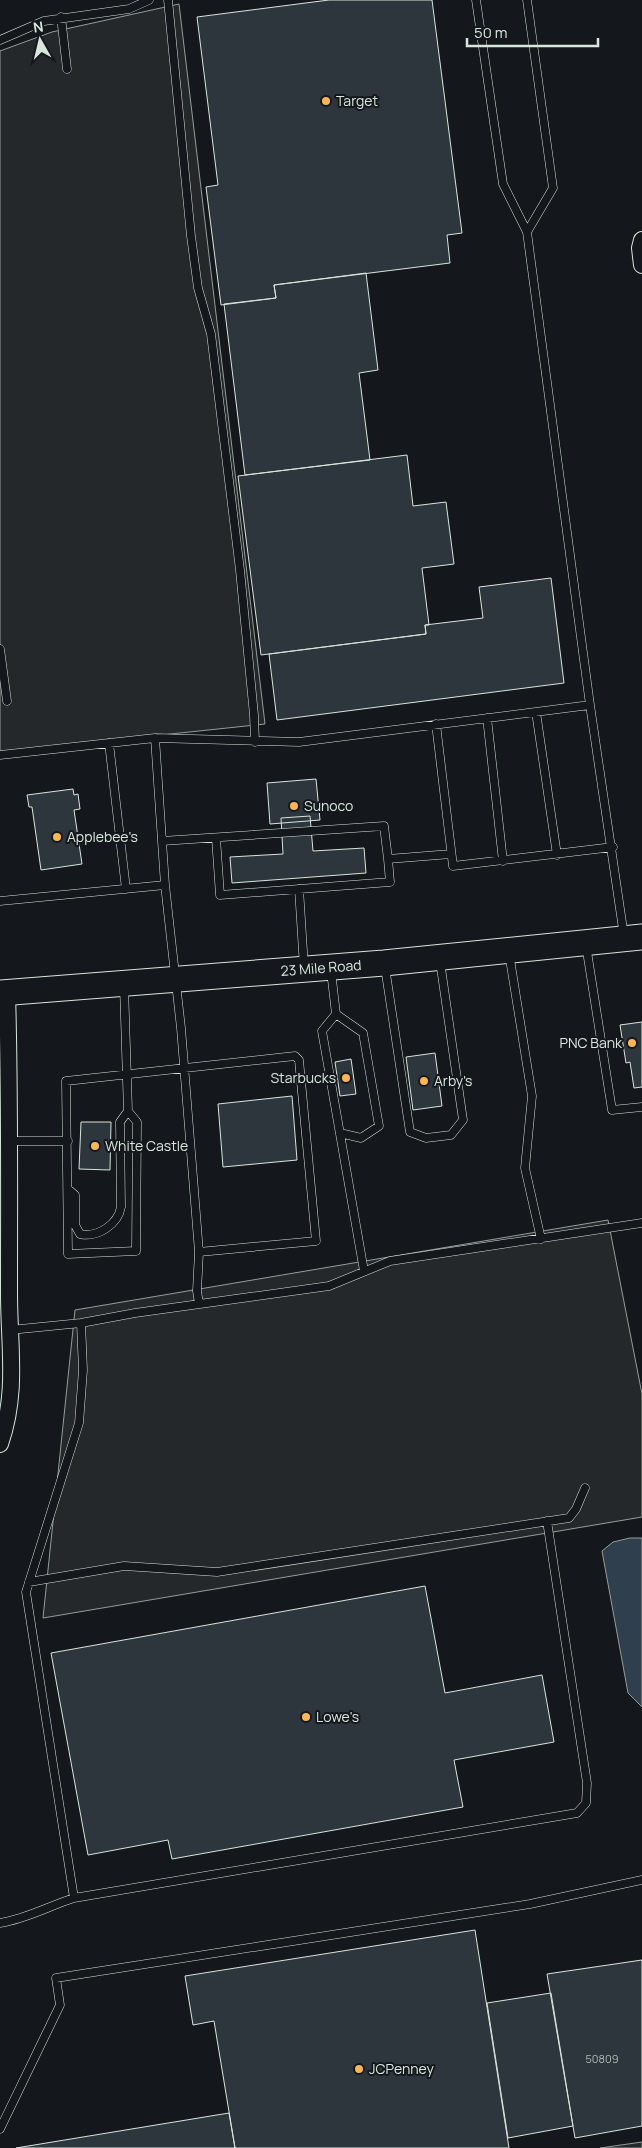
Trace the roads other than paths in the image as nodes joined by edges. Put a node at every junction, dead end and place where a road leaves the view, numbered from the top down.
1 (149, 0) edge
2 (168, 0) edge
3 (476, 0) edge
4 (527, 0) edge
5 (61, 17) junction
6 (0, 40) edge
7 (67, 69) dead end
8 (527, 232) junction
9 (642, 240) edge
10 (642, 265) edge
11 (0, 649) edge
12 (7, 702) dead end
13 (590, 705) junction
14 (536, 712) junction
15 (486, 718) junction
16 (436, 724) junction
17 (155, 738) junction
18 (255, 742) junction
19 (109, 743) junction
20 (0, 754) edge
21 (216, 838) junction
22 (162, 841) junction
23 (613, 847) junction
24 (451, 854) junction
25 (556, 855) junction
26 (388, 859) junction
27 (503, 861) junction
28 (165, 885) junction
29 (126, 889) junction
30 (299, 889) junction
31 (0, 901) edge
32 (633, 938) edge
33 (586, 943) junction
34 (508, 951) junction
35 (439, 958) junction
36 (384, 963) junction
37 (331, 967) junction
38 (304, 969) junction
39 (175, 980) junction
40 (124, 984) junction
41 (3, 993) edge
42 (336, 1014) junction
43 (185, 1068) junction
44 (127, 1074) junction
45 (4, 1101) edge
46 (642, 1107) edge
47 (128, 1111) junction
48 (340, 1133) junction
49 (9, 1141) junction
50 (68, 1141) junction
51 (68, 1189) junction
52 (642, 1223) edge
53 (540, 1239) junction
54 (199, 1252) junction
55 (364, 1271) junction
56 (199, 1304) junction
57 (81, 1323) junction
58 (9, 1330) junction
59 (6, 1387) edge
60 (0, 1444) edge
61 (585, 1488) dead end
62 (547, 1521) junction
63 (30, 1582) junction
64 (642, 1880) edge
65 (74, 1898) junction
66 (0, 1923) edge
67 (0, 2129) edge

1 - 5 lane
2 - 18 lane
3 - 8 lane
4 - 8 lane
5 - 6 lane
5 - 7 lane
8 - 13 lane
9 - 10 street
11 - 12 lane
13 - 14 lane
13 - 23 lane
14 - 15 lane
14 - 25 lane
15 - 16 lane
15 - 27 lane
16 - 18 lane
16 - 24 lane
17 - 18 lane
17 - 19 lane
17 - 22 lane
19 - 20 lane
19 - 29 lane
21 - 22 lane
21 - 26 lane
21 - 30 lane
22 - 28 lane
23 - 25 lane
23 - 32 lane
24 - 26 lane
24 - 27 lane
25 - 27 lane
26 - 30 lane
28 - 29 lane
28 - 39 lane
29 - 31 lane
30 - 38 lane
32 - 33 main road, 23 Mile Road
33 - 34 main road, 23 Mile Road
33 - 46 lane
34 - 35 main road, 23 Mile Road
34 - 53 lane
35 - 36 main road, 23 Mile Road
35 - 36 lane
36 - 37 main road, 23 Mile Road
37 - 38 main road, 23 Mile Road
37 - 42 lane
38 - 39 main road, 23 Mile Road
39 - 40 main road, 23 Mile Road
39 - 43 lane
40 - 41 main road, 23 Mile Road
40 - 44 lane
41 - 45 street
42 - 48 lane
42 - 48 lane
43 - 44 lane
43 - 54 lane
43 - 54 lane
44 - 47 lane
44 - 50 lane
45 - 49 street
47 - 51 lane
47 - 51 lane
48 - 55 lane
49 - 50 lane
49 - 58 street
50 - 51 lane
52 - 53 lane
53 - 55 lane
54 - 56 lane
55 - 56 lane
56 - 57 lane
57 - 58 lane
57 - 63 lane
58 - 59 street
59 - 60 street
61 - 62 lane
62 - 63 lane
62 - 65 lane
63 - 65 lane
64 - 67 lane
65 - 66 lane

